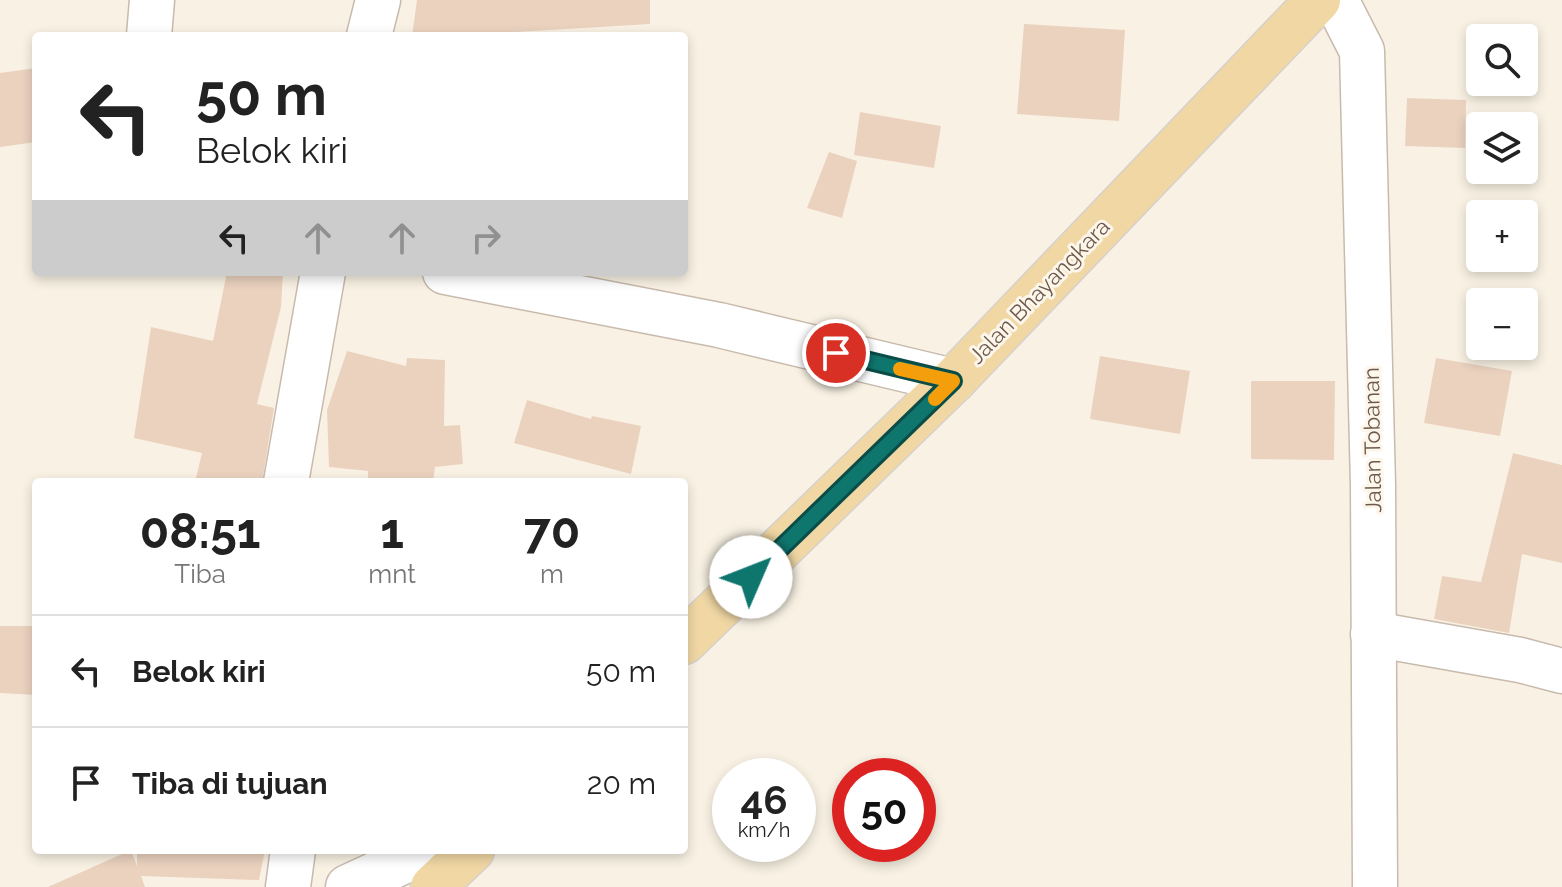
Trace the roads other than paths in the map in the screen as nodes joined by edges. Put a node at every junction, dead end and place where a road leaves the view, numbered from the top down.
1 (152, 0) edge
2 (378, 0) edge
3 (1318, 0) edge
4 (1336, 0) edge
5 (149, 32) edge
6 (370, 32) edge
7 (322, 276) edge
8 (466, 276) edge
9 (953, 381) junction
10 (287, 478) edge
11 (1373, 634) junction
12 (688, 638) edge
13 (1562, 671) edge
14 (292, 854) edge
15 (419, 854) edge
16 (468, 854) edge
17 (288, 887) edge
18 (348, 887) edge
19 (433, 887) edge
20 (1375, 887) edge

1 - 5 street
2 - 6 street
3 - 9 main road, Jalan Bhayangkara
4 - 11 street, Jalan Tobanan
7 - 10 street
8 - 9 street
9 - 12 main road, Jalan Bhayangkara
11 - 13 street
11 - 20 street, Jalan Tobanan
14 - 17 street
15 - 18 street
16 - 19 main road

